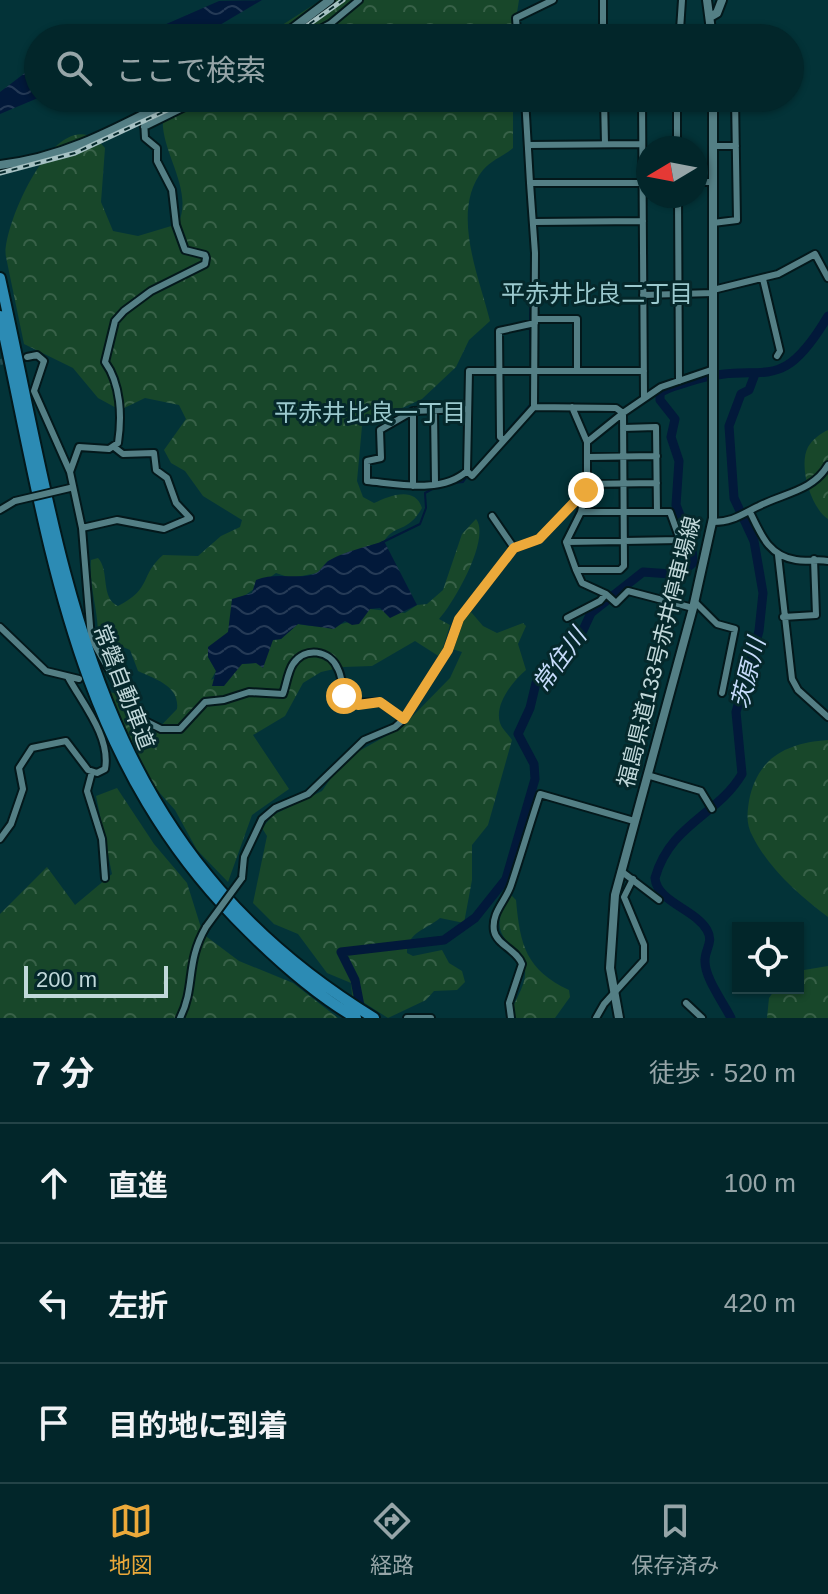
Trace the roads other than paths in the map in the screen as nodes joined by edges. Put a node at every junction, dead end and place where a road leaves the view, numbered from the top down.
1 (330, 0) edge
2 (359, 0) edge
3 (553, 0) edge
4 (603, 0) edge
5 (682, 0) edge
6 (707, 0) edge
7 (722, 0) edge
8 (710, 17) junction
9 (298, 24) edge
10 (330, 24) edge
11 (516, 24) edge
12 (603, 24) edge
13 (682, 24) edge
14 (711, 24) edge
15 (149, 112) edge
16 (151, 112) edge
17 (175, 112) edge
18 (525, 112) edge
19 (604, 112) edge
20 (642, 112) edge
21 (677, 112) edge
22 (713, 112) edge
23 (735, 112) edge
24 (144, 127) junction
25 (642, 136) edge
26 (677, 136) edge
27 (605, 144) junction
28 (636, 144) edge
29 (528, 145) junction
30 (713, 146) junction
31 (736, 146) junction
32 (0, 165) edge
33 (708, 182) edge
34 (713, 182) junction
35 (530, 183) junction
36 (636, 183) edge
37 (644, 208) edge
38 (678, 208) edge
39 (643, 221) junction
40 (533, 222) junction
41 (713, 223) junction
42 (0, 278) edge
43 (828, 278) edge
44 (763, 279) junction
45 (713, 291) junction
46 (678, 294) junction
47 (643, 295) junction
48 (0, 316) edge
49 (532, 322) junction
50 (777, 356) dead end
51 (27, 357) dead end
52 (500, 371) junction
53 (532, 371) junction
54 (577, 371) junction
55 (644, 371) junction
56 (714, 372) junction
57 (679, 381) junction
58 (644, 397) junction
59 (534, 407) junction
60 (572, 407) junction
61 (467, 409) junction
62 (413, 411) junction
63 (434, 411) junction
64 (623, 413) junction
65 (623, 428) junction
66 (501, 438) junction
67 (587, 442) junction
68 (114, 447) junction
69 (623, 456) junction
70 (657, 456) junction
71 (588, 457) junction
72 (828, 465) edge
73 (70, 472) junction
74 (469, 473) junction
75 (435, 483) junction
76 (657, 483) junction
77 (623, 484) junction
78 (413, 486) junction
79 (586, 487) junction
80 (72, 488) junction
81 (0, 510) edge
82 (581, 512) junction
83 (623, 512) junction
84 (657, 512) junction
85 (750, 513) junction
86 (492, 516) dead end
87 (713, 522) junction
88 (82, 528) junction
89 (624, 541) junction
90 (566, 542) junction
91 (514, 548) junction
92 (778, 555) junction
93 (814, 559) junction
94 (828, 561) edge
95 (576, 570) junction
96 (609, 597) junction
97 (694, 605) junction
98 (783, 617) junction
99 (567, 618) dead end
100 (0, 627) edge
101 (68, 677) junction
102 (79, 679) dead end
103 (105, 684) dead end
104 (120, 687) junction
105 (722, 693) dead end
106 (828, 717) edge
107 (404, 719) junction
108 (92, 772) junction
109 (647, 775) junction
110 (710, 806) dead end
111 (634, 821) junction
112 (0, 839) edge
113 (621, 871) junction
114 (105, 878) dead end
115 (633, 879) junction
116 (659, 900) dead end
117 (614, 994) junction
118 (686, 1003) dead end
119 (180, 1018) edge
120 (356, 1018) edge
121 (374, 1018) edge
122 (407, 1018) edge
123 (431, 1018) edge
124 (511, 1018) edge
125 (596, 1018) edge
126 (619, 1018) edge
127 (702, 1018) edge

1 - 9 main road
2 - 10 street
3 - 11 street
4 - 12 street
5 - 13 street
6 - 8 main road
7 - 8 main road
8 - 14 main road
15 - 32 main road
16 - 24 street
17 - 24 street
18 - 29 street
19 - 27 street
20 - 25 street
21 - 26 street
22 - 30 main road, 福島県道133号赤井停車場線
23 - 31 street
24 - 68 street
27 - 28 street
27 - 29 street
29 - 35 street
30 - 31 street
30 - 34 main road, 福島県道133号赤井停車場線
31 - 41 street
33 - 34 street
34 - 41 main road, 福島県道133号赤井停車場線
35 - 36 street
35 - 40 street
37 - 39 street
38 - 46 street
39 - 40 street
39 - 47 street
40 - 49 street
41 - 45 main road, 福島県道133号赤井停車場線
42 - 121 highway, 常磐自動車道
43 - 44 street
44 - 45 street
44 - 50 street
45 - 46 street
45 - 56 main road, 福島県道133号赤井停車場線
46 - 47 street
46 - 57 street
47 - 55 street
48 - 120 highway, 常磐自動車道
49 - 52 street
49 - 53 street
49 - 54 street
51 - 73 street
52 - 53 street
52 - 61 street
52 - 66 street
53 - 54 street
53 - 59 street
54 - 55 street
55 - 58 street
56 - 57 street
56 - 87 main road, 福島県道133号赤井停車場線
57 - 58 street
58 - 64 street
59 - 60 street
59 - 66 street
60 - 64 street
60 - 67 street
61 - 63 street
61 - 74 street
62 - 63 street
62 - 78 street
62 - 78 street
63 - 75 street
64 - 65 street
64 - 67 street
65 - 69 street
65 - 70 street
66 - 74 street
67 - 71 street
68 - 73 street
68 - 88 street
69 - 70 street
69 - 71 street
69 - 77 street
70 - 76 street
71 - 79 street
72 - 85 street
73 - 80 street
74 - 75 street
75 - 78 street
76 - 77 street
76 - 84 street
77 - 79 street
77 - 83 street
79 - 82 street
79 - 91 street
80 - 81 street, bridge
80 - 88 street
82 - 83 street
82 - 90 street
83 - 84 street
83 - 89 street
84 - 89 street
85 - 87 street
85 - 92 street
86 - 91 street
87 - 97 main road, 福島県道133号赤井停車場線
88 - 104 street
89 - 90 street
89 - 95 street
90 - 95 street
91 - 107 street
92 - 93 street
92 - 98 street
93 - 94 street
93 - 98 street
95 - 96 street
96 - 97 street
96 - 99 street
97 - 105 street
97 - 109 main road, 福島県道133号赤井停車場線
98 - 106 street
100 - 101 street
101 - 102 street
101 - 108 street
103 - 104 street
104 - 107 street
107 - 119 street, bridge
108 - 112 street
108 - 114 street
109 - 110 street
109 - 111 main road, 福島県道133号赤井停車場線
111 - 113 main road, 福島県道133号赤井停車場線
111 - 124 street
113 - 115 street
113 - 117 main road, 福島県道133号赤井停車場線
115 - 116 street
115 - 117 street
117 - 125 street
117 - 126 main road, 福島県道133号赤井停車場線
118 - 127 street
122 - 123 street

